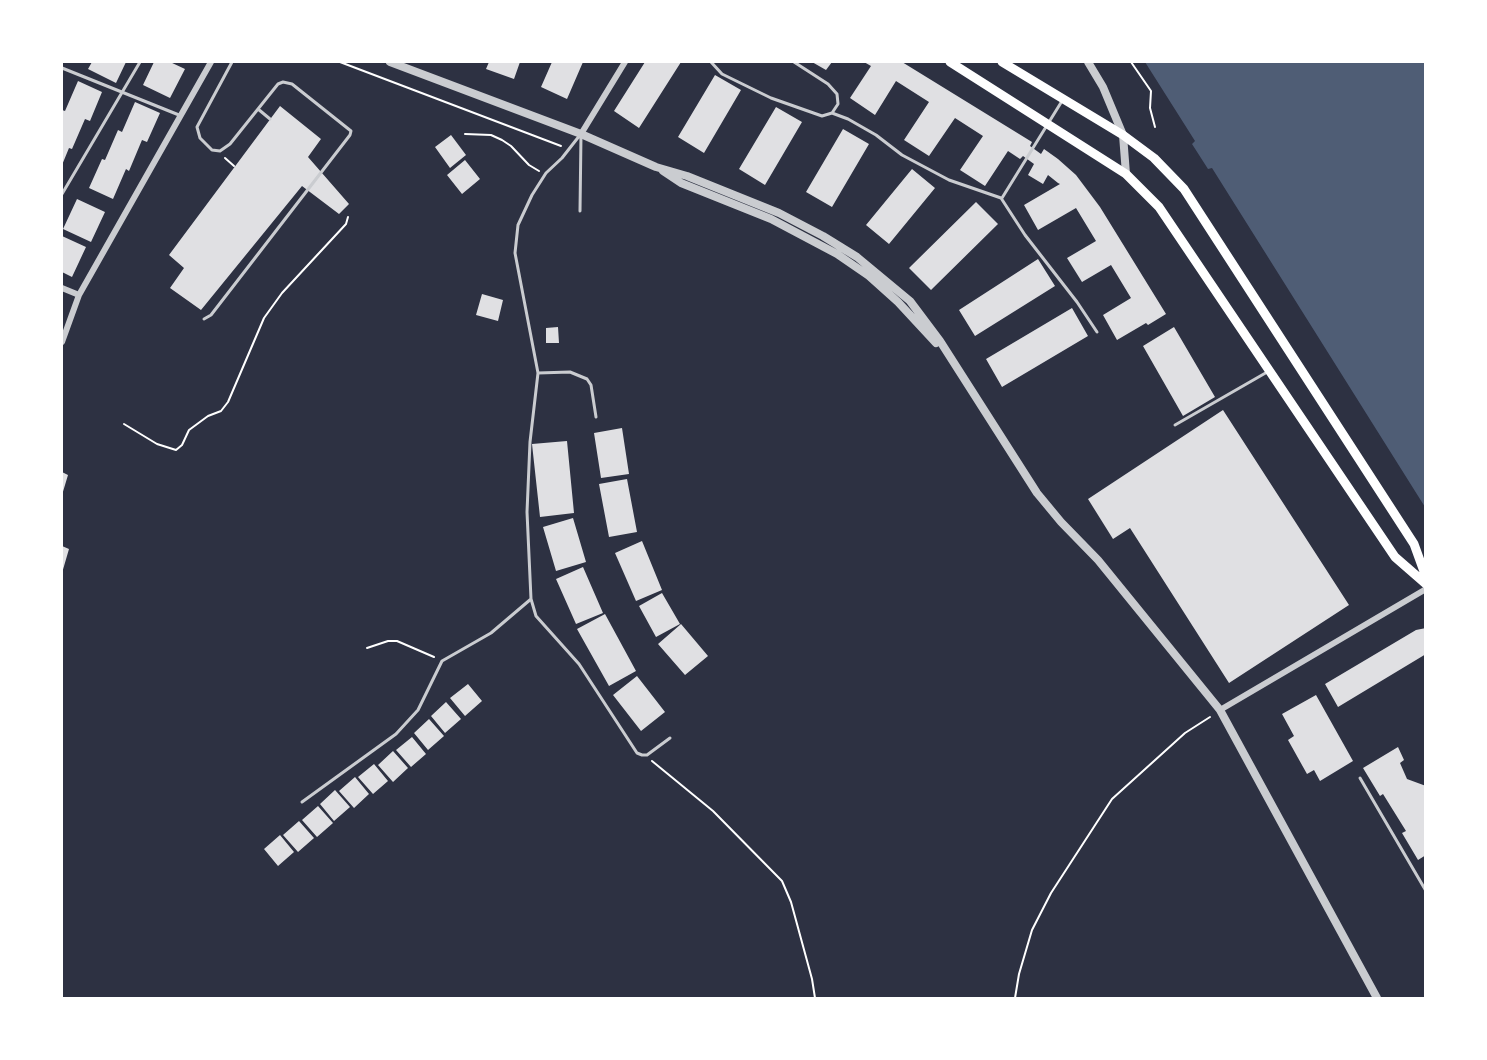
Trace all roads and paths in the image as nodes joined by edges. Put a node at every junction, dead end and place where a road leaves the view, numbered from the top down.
1 (140, 62) edge
2 (211, 62) edge
3 (232, 62) edge
4 (340, 62) edge
5 (392, 62) edge
6 (625, 62) edge
7 (711, 62) edge
8 (794, 62) edge
9 (950, 62) edge
10 (1002, 62) edge
11 (1088, 62) edge
12 (1131, 62) edge
13 (62, 68) edge
14 (122, 92) junction
15 (1063, 100) junction
16 (258, 109) junction
17 (832, 113) junction
18 (180, 116) junction
19 (270, 119) dead end
20 (1048, 123) junction
21 (1155, 127) dead end
22 (465, 134) dead end
23 (581, 134) junction
24 (1123, 135) junction
25 (569, 149) junction
26 (220, 151) junction
27 (234, 166) dead end
28 (546, 173) junction
29 (1126, 174) junction
30 (62, 194) edge
31 (1001, 198) junction
32 (580, 210) dead end
33 (348, 217) dead end
34 (62, 288) edge
35 (79, 295) junction
36 (204, 319) dead end
37 (1096, 332) dead end
38 (62, 342) edge
39 (1271, 370) junction
40 (538, 373) junction
41 (596, 417) dead end
42 (124, 424) dead end
43 (1174, 425) dead end
44 (1425, 577) edge
45 (1425, 584) edge
46 (1425, 589) edge
47 (531, 599) junction
48 (367, 648) dead end
49 (442, 661) junction
50 (1220, 710) junction
51 (670, 738) dead end
52 (642, 755) junction
53 (1360, 778) dead end
54 (302, 802) dead end
55 (1425, 891) edge
56 (814, 999) edge
57 (1015, 999) edge
58 (1377, 999) edge

1 - 14 lane
2 - 18 street
3 - 26 lane
4 - 25 path
5 - 23 street
6 - 23 street
7 - 17 lane
8 - 17 lane
9 - 20 main road
10 - 15 main road
11 - 24 street
12 - 21 path
13 - 14 lane
14 - 18 lane
14 - 30 lane
15 - 20 lane
15 - 24 main road
16 - 19 lane
16 - 26 lane
16 - 36 lane
17 - 31 lane
18 - 35 street
20 - 29 main road
20 - 31 lane
22 - 28 path
23 - 25 lane
23 - 32 lane
23 - 50 street
24 - 29 street
24 - 44 main road
25 - 28 lane
26 - 27 path
28 - 40 lane
29 - 39 main road
31 - 37 lane
33 - 42 path
34 - 35 street
35 - 38 street
39 - 43 lane
39 - 45 main road
40 - 41 lane
40 - 47 lane
46 - 50 street
47 - 49 lane
47 - 52 lane
48 - 49 path
49 - 54 lane
50 - 57 path
50 - 58 street
51 - 52 lane
52 - 56 path
53 - 55 lane

